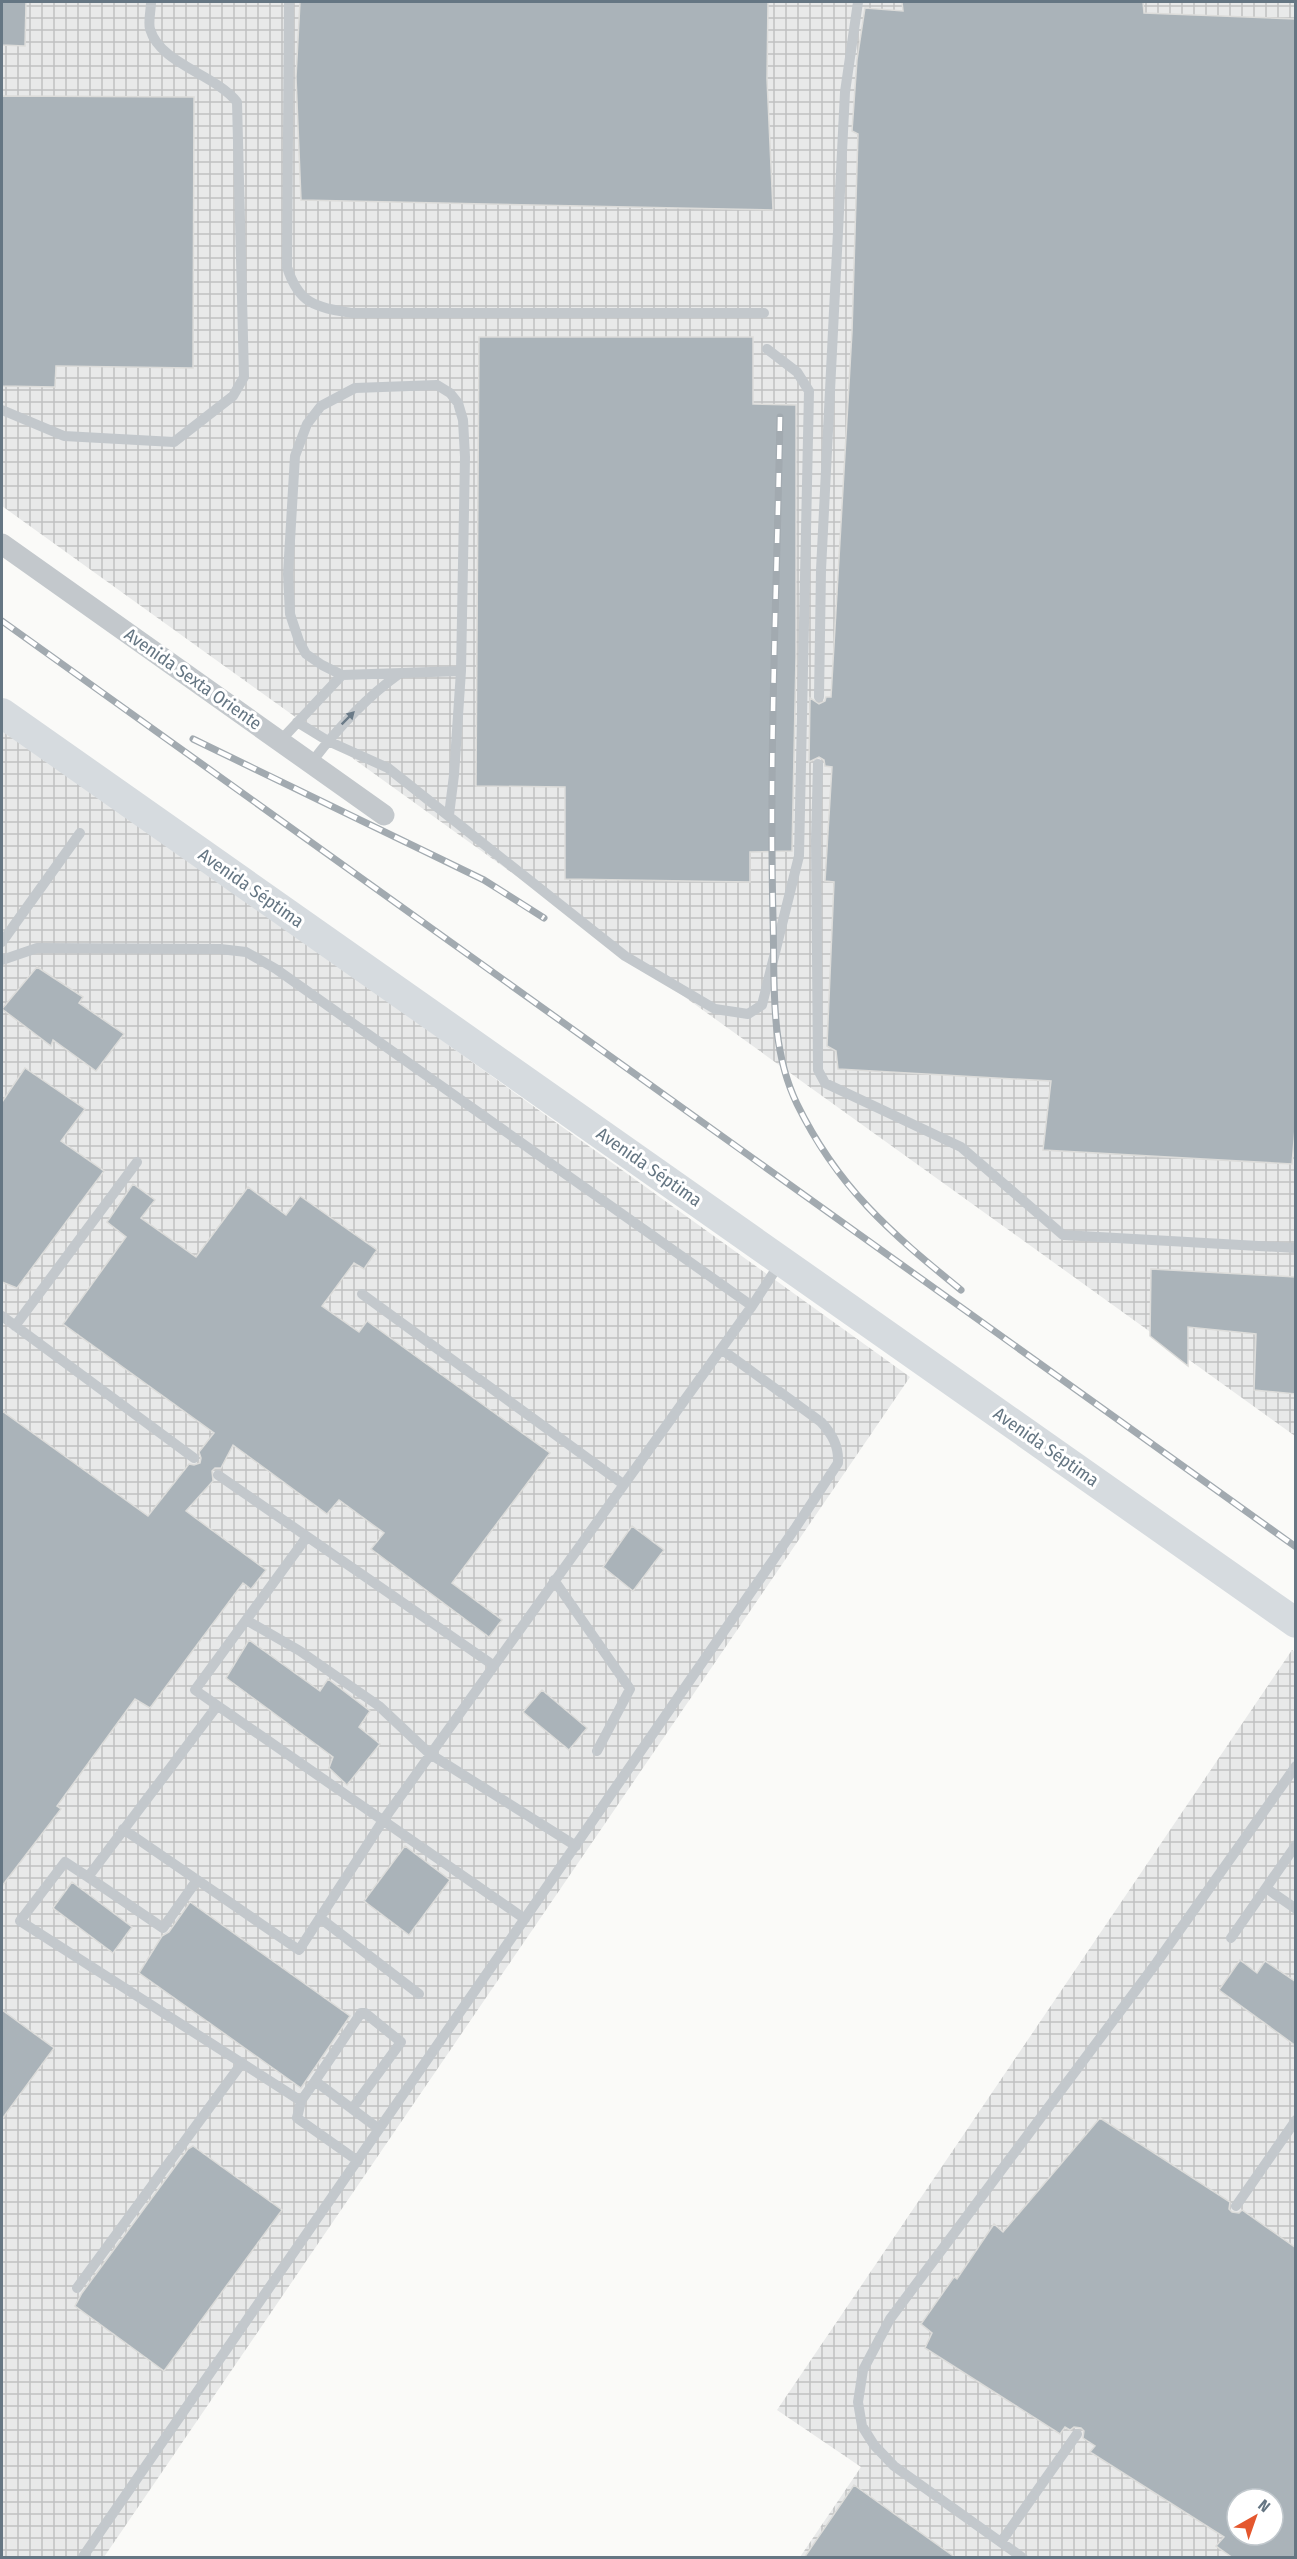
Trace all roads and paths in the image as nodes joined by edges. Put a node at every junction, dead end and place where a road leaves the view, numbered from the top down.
1 (151, 2) edge
2 (289, 2) edge
3 (858, 2) edge
4 (764, 312) dead end
5 (767, 349) dead end
6 (2, 410) edge
7 (2, 544) edge
8 (461, 671) junction
9 (399, 673) junction
10 (342, 675) junction
11 (819, 697) dead end
12 (2, 713) edge
13 (297, 722) junction
14 (280, 741) junction
15 (328, 741) junction
16 (311, 763) junction
17 (818, 764) dead end
18 (384, 815) dead end
19 (449, 815) junction
20 (80, 834) dead end
21 (2, 942) edge
22 (2, 960) edge
23 (137, 1162) dead end
24 (1296, 1248) edge
25 (782, 1261) junction
26 (362, 1294) dead end
27 (752, 1306) junction
28 (2, 1316) edge
29 (15, 1326) junction
30 (721, 1350) junction
31 (194, 1458) dead end
32 (218, 1475) dead end
33 (623, 1484) junction
34 (306, 1538) junction
35 (554, 1580) junction
36 (246, 1620) junction
37 (1296, 1623) edge
38 (493, 1665) junction
39 (217, 1706) junction
40 (597, 1751) dead end
41 (430, 1754) junction
42 (1296, 1766) edge
43 (382, 1822) junction
44 (123, 1829) junction
45 (1296, 1845) edge
46 (576, 1846) junction
47 (88, 1877) junction
48 (197, 1880) junction
49 (1266, 1888) junction
50 (1296, 1909) edge
51 (320, 1918) junction
52 (525, 1919) junction
53 (1231, 1938) dead end
54 (419, 1994) dead end
55 (242, 2063) junction
56 (315, 2081) junction
57 (302, 2101) junction
58 (352, 2109) junction
59 (1296, 2120) edge
60 (379, 2129) junction
61 (358, 2161) junction
62 (1236, 2206) dead end
63 (77, 2288) dead end
64 (1077, 2434) dead end
65 (1002, 2542) junction
66 (82, 2558) edge
67 (1023, 2558) edge

1 - 6 lane
2 - 4 lane
3 - 11 lane
5 - 19 lane
7 - 14 street, Avenida Sexta Oriente
8 - 9 lane
8 - 10 lane
8 - 19 lane
9 - 10 lane
15 -> 9 lane
10 - 13 lane
12 - 25 street, Avenida Séptima
13 - 14 lane
13 - 15 lane
14 - 16 street, Avenida Sexta Oriente
15 - 16 lane
15 - 19 lane
16 - 18 street, Avenida Sexta Oriente
17 - 24 lane
20 - 21 lane
22 - 27 lane
23 - 29 lane
25 - 27 lane
25 - 37 street, Avenida Séptima
26 - 33 lane
27 - 30 lane
28 - 29 lane
29 - 31 lane
30 - 33 lane
30 - 46 lane
32 - 34 lane
33 - 35 lane
34 - 36 lane
34 - 38 lane
35 - 38 lane
35 - 40 lane
36 - 39 lane
36 - 41 lane
38 - 41 lane
39 - 43 lane
39 - 44 lane
41 - 43 lane
41 - 46 lane
42 - 65 lane
43 - 51 lane
43 - 52 lane
44 - 47 lane
44 - 48 lane
45 - 49 lane
46 - 52 lane
47 - 48 lane
47 - 55 lane
48 - 51 lane
49 - 50 lane
49 - 53 lane
51 - 54 lane
52 - 60 lane
55 - 57 lane
55 - 63 lane
56 - 57 lane
56 - 58 lane
56 - 58 lane
57 - 61 lane
58 - 60 lane
59 - 62 lane
60 - 61 lane
61 - 66 lane
64 - 65 lane
65 - 67 lane

